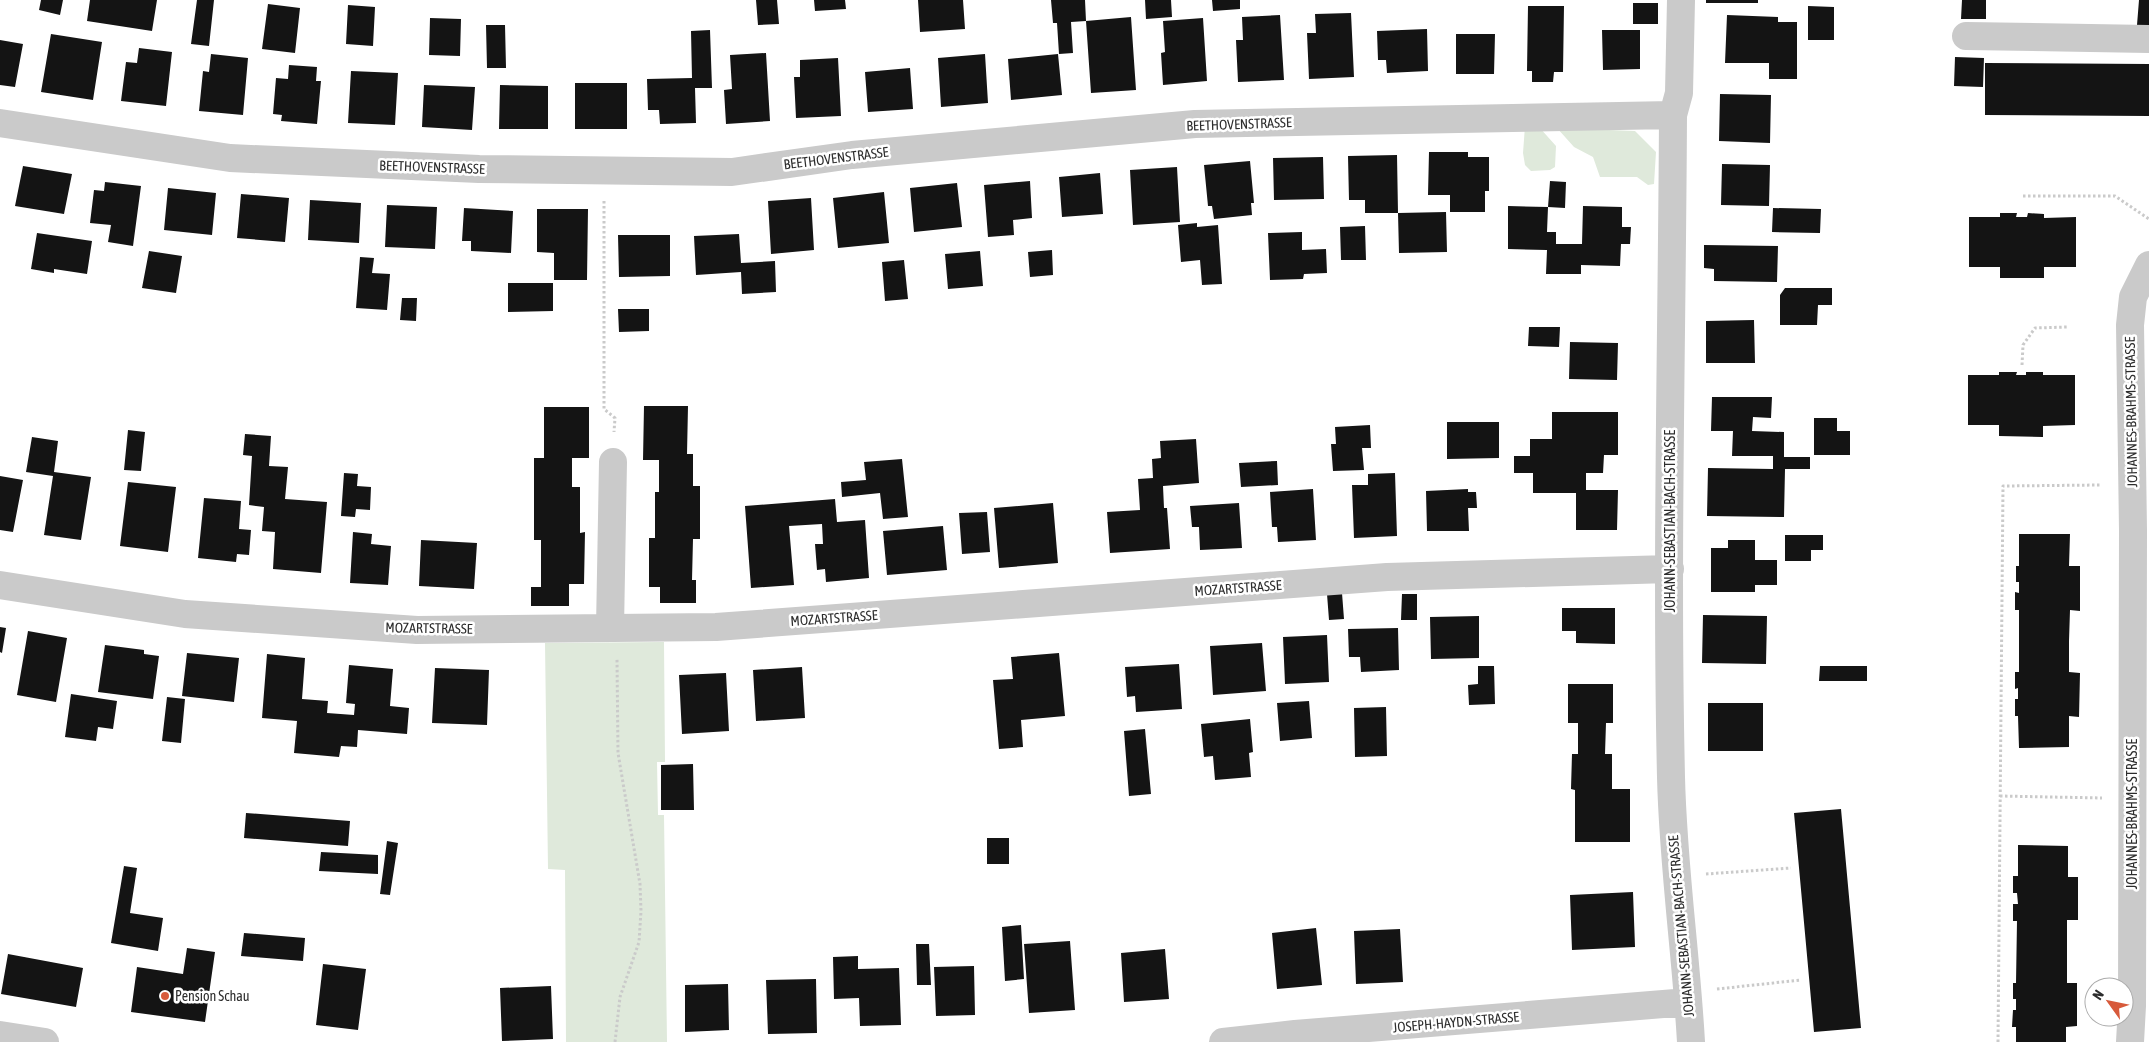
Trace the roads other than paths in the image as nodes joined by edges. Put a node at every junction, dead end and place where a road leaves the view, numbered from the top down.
1 (1681, 0) edge
2 (1966, 36) dead end
3 (2149, 40) edge
4 (1673, 115) junction
5 (0, 123) edge
6 (2149, 265) edge
7 (613, 462) road end
8 (1670, 569) junction
9 (0, 585) edge
10 (2141, 622) edge
11 (614, 628) junction
12 (1688, 997) junction
13 (2140, 1006) edge
14 (0, 1035) edge
15 (45, 1042) edge
16 (1223, 1042) edge
17 (1691, 1042) edge
18 (2130, 1042) edge

1 - 4 street, JOHANN-SEBASTIAN-BACH-STRASSE
2 - 3 street
4 - 5 street, BEETHOVENSTRASSE
4 - 8 street, JOHANN-SEBASTIAN-BACH-STRASSE
6 - 10 street, JOHANNES-BRAHMS-STRASSE
7 - 11 street
8 - 11 street, MOZARTSTRASSE
8 - 12 street, JOHANN-SEBASTIAN-BACH-STRASSE
9 - 11 street, MOZARTSTRASSE
10 - 13 street, JOHANNES-BRAHMS-STRASSE
12 - 16 street, JOSEPH-HAYDN-STRASSE
12 - 17 street, JOHANN-SEBASTIAN-BACH-STRASSE
13 - 18 street, JOHANNES-BRAHMS-STRASSE
14 - 15 street

